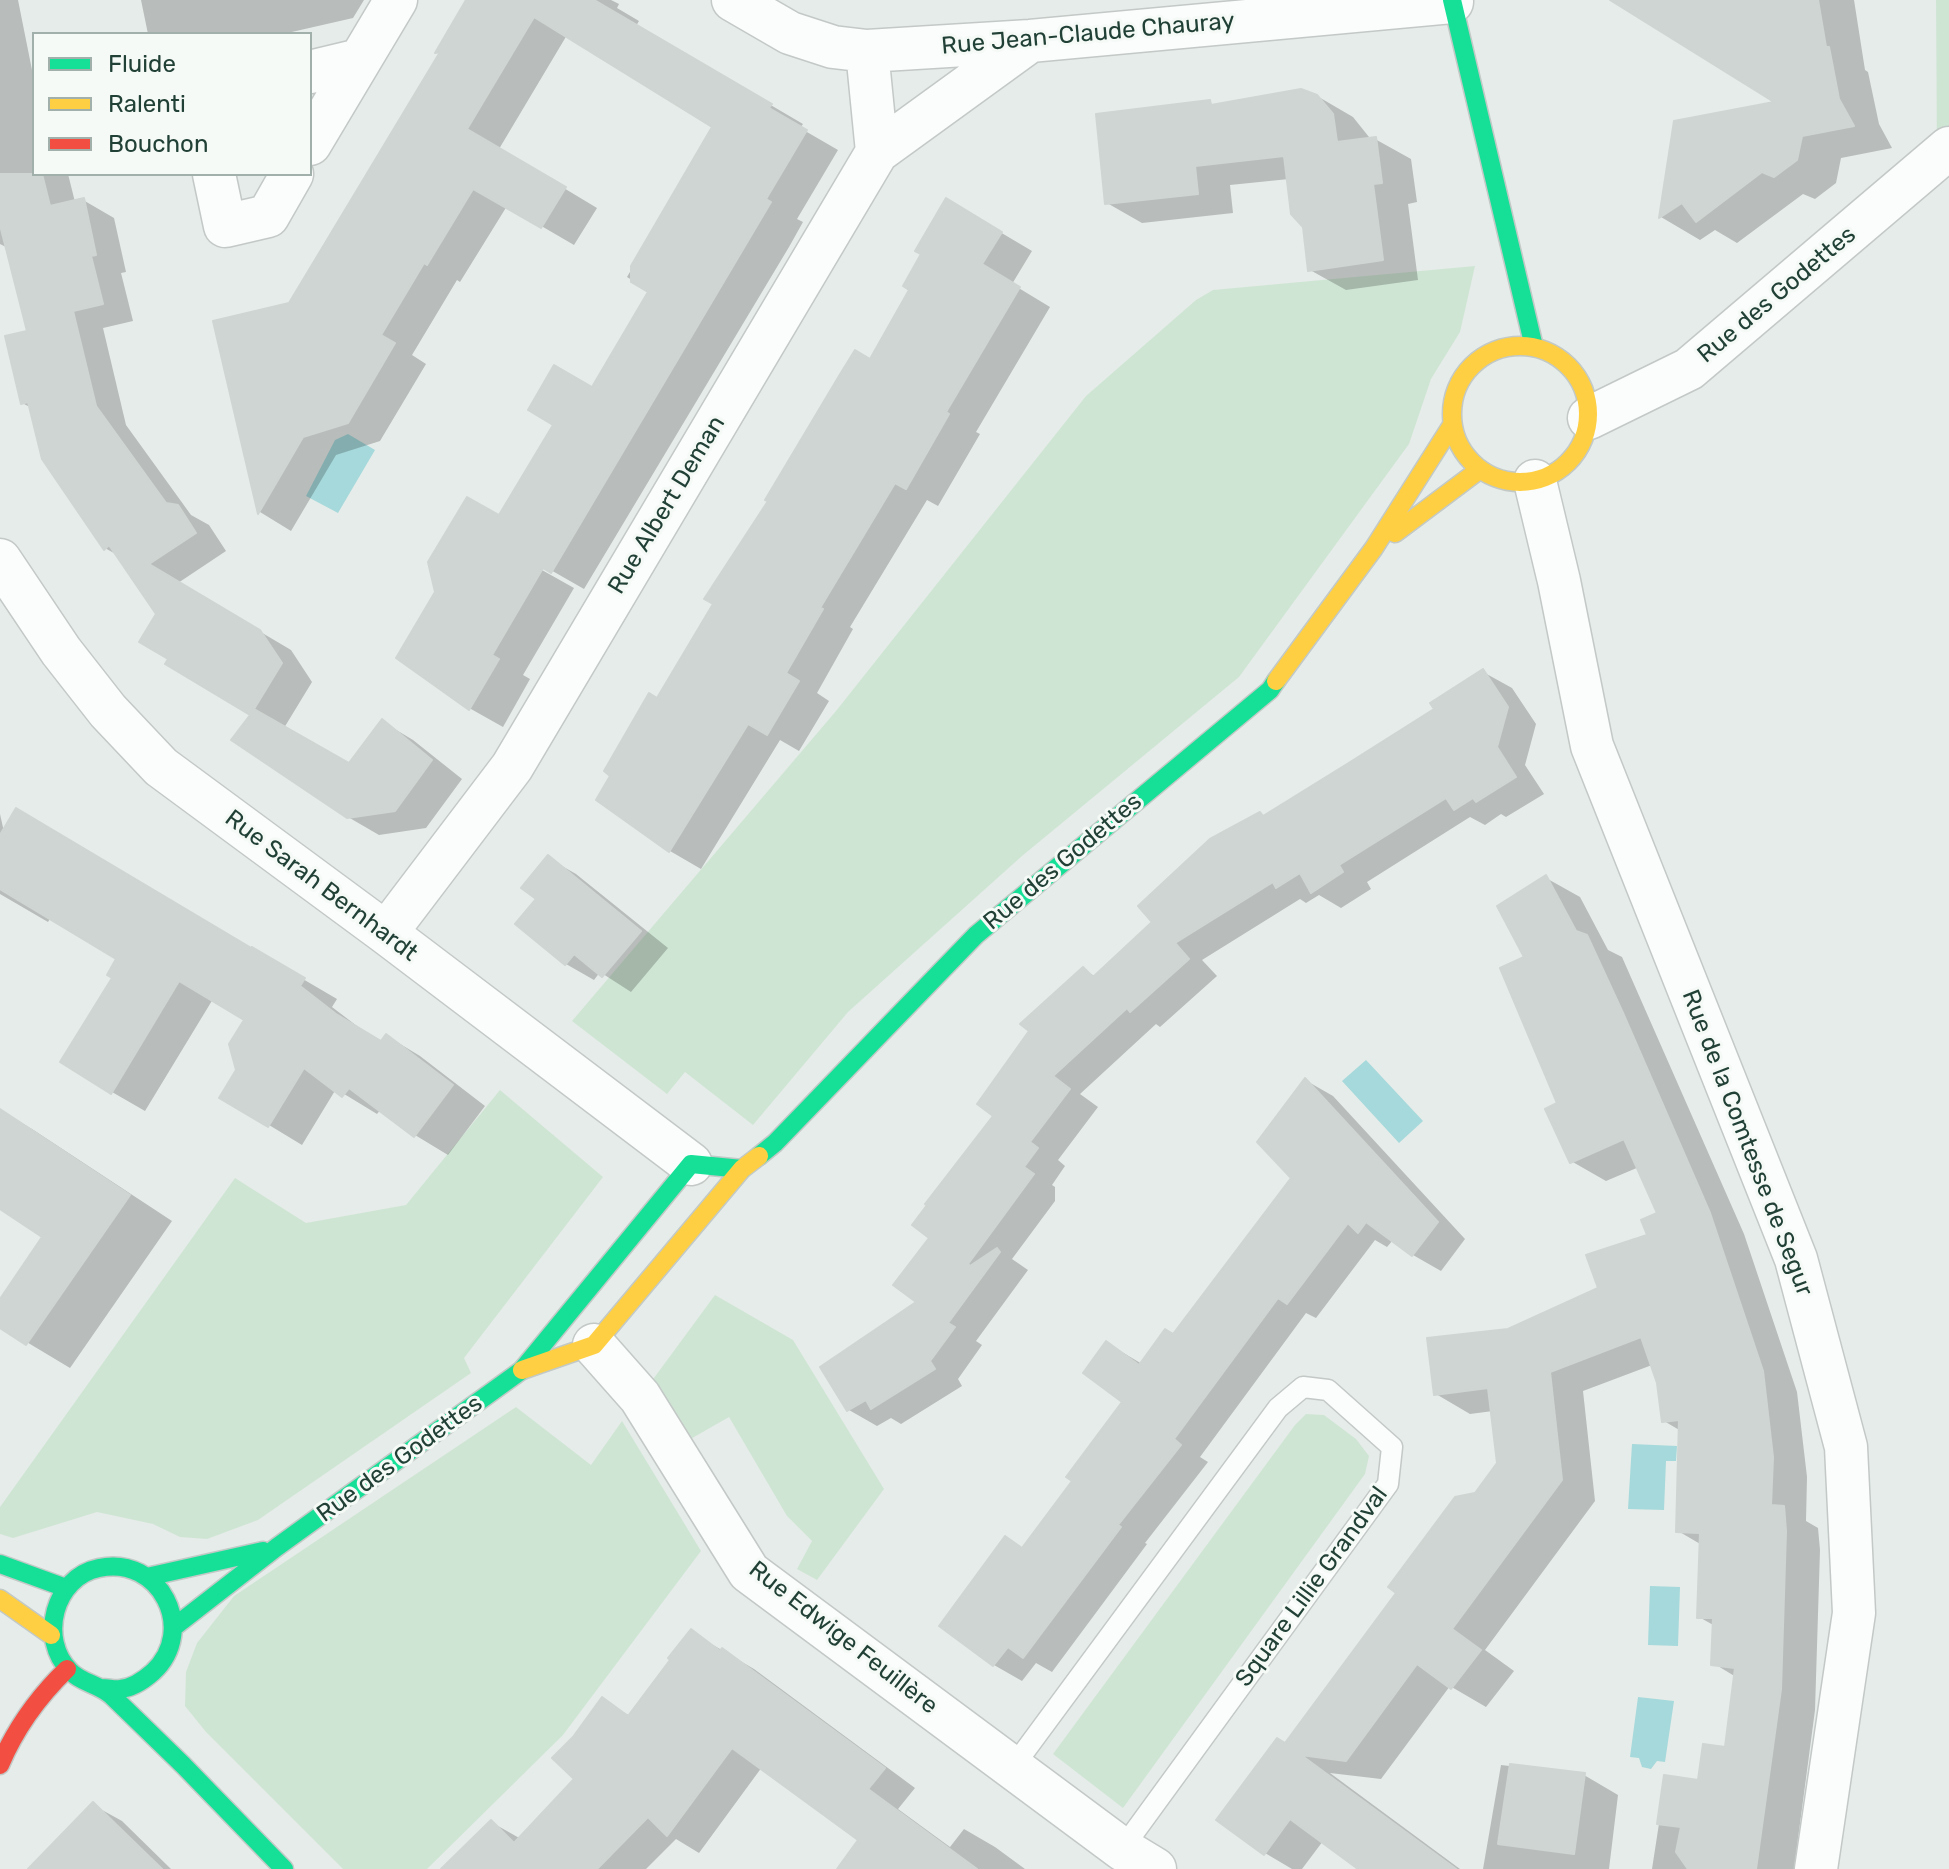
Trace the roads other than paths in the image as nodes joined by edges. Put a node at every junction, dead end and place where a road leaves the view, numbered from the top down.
1 (396, 0) edge
2 (733, 0) edge
3 (1452, 1) edge
4 (1030, 41) junction
5 (867, 51) junction
6 (360, 60) junction
7 (312, 72) edge
8 (312, 141) edge
9 (1949, 148) edge
10 (877, 152) junction
11 (214, 176) edge
12 (291, 176) edge
13 (1499, 201) junction
14 (1497, 267) dead end
15 (1495, 327) dead end
16 (1534, 347) junction
17 (1495, 350) junction
18 (1589, 418) junction
19 (1452, 425) junction
20 (1479, 470) junction
21 (1535, 481) junction
22 (1374, 548) junction
23 (0, 560) edge
24 (386, 933) junction
25 (691, 1164) junction
26 (742, 1169) junction
27 (594, 1345) junction
28 (522, 1370) junction
29 (277, 1547) junction
30 (0, 1564) edge
31 (147, 1577) junction
32 (66, 1588) junction
33 (0, 1599) edge
34 (174, 1627) junction
35 (51, 1635) junction
36 (67, 1669) junction
37 (153, 1673) junction
38 (102, 1688) junction
39 (158, 1695) dead end
40 (165, 1723) dead end
41 (171, 1751) junction
42 (0, 1765) edge
43 (1013, 1767) junction
44 (1138, 1859) edge
45 (284, 1869) edge
46 (1816, 1869) edge

1 - 6 street
2 - 5 street, Rue Jean-Claude Chauray
3 - 4 street, Rue Jean-Claude Chauray
3 - 13 street
4 - 5 street, Rue Jean-Claude Chauray
4 - 10 street
5 - 10 street
6 - 7 street
6 - 8 street
9 - 18 street, Rue des Godettes
10 - 24 street, Rue Albert Deman
11 - 12 street
13 - 14 street
13 - 16 street
15 - 17 street
16 - 17 street
16 - 18 street
17 - 19 street
18 - 21 street
19 - 20 street
19 - 22 street, Rue des Godettes
20 - 21 street
20 - 22 street, Rue des Godettes
21 - 46 street, Rue de la Comtesse de Segur
22 - 26 street, Rue des Godettes
23 - 24 street, Rue Sarah Bernhardt
24 - 25 street, Rue Sarah Bernhardt
25 - 26 street
25 - 28 street
26 - 27 street, Rue des Godettes
27 - 28 street
27 - 43 street, Rue Edwige Feuillère
28 - 29 street, Rue des Godettes
29 - 31 street, Rue des Godettes
29 - 34 street, Rue des Godettes
30 - 32 street
31 - 32 street
31 - 34 street
32 - 35 street
33 - 35 street
34 - 37 street
35 - 36 street
36 - 38 street
36 - 42 street
37 - 38 street
37 - 39 street
38 - 41 street
40 - 41 street
41 - 45 street
43 - 44 street, Rue Edwige Feuillère
43 - 44 lane, Square Lillie Grandval

